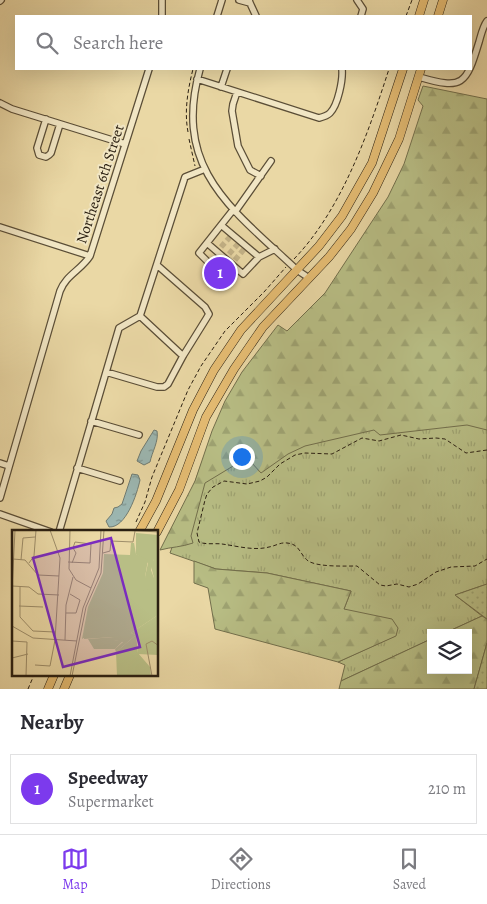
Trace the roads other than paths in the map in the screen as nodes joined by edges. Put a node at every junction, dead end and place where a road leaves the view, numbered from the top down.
1 (162, 0) edge
2 (222, 0) edge
3 (239, 0) edge
4 (357, 0) edge
5 (424, 0) edge
6 (443, 0) edge
7 (250, 2) edge
8 (162, 15) edge
9 (217, 15) edge
10 (256, 15) edge
11 (361, 15) edge
12 (419, 15) edge
13 (438, 15) edge
14 (487, 21) edge
15 (472, 66) edge
16 (149, 70) edge
17 (200, 70) edge
18 (227, 70) edge
19 (342, 70) edge
20 (403, 70) edge
21 (470, 70) edge
22 (420, 73) edge
23 (197, 79) junction
24 (221, 86) junction
25 (238, 92) junction
26 (0, 103) edge
27 (46, 119) junction
28 (60, 124) junction
29 (125, 144) junction
30 (271, 160) dead end
31 (205, 169) junction
32 (261, 176) junction
33 (234, 211) junction
34 (221, 225) junction
35 (0, 227) edge
36 (207, 243) junction
37 (275, 249) junction
38 (90, 256) junction
39 (258, 257) junction
40 (207, 261) dead end
41 (157, 265) junction
42 (297, 270) junction
43 (309, 278) junction
44 (140, 316) junction
45 (183, 356) junction
46 (106, 372) junction
47 (92, 421) junction
48 (139, 435) dead end
49 (0, 463) edge
50 (9, 466) junction
51 (78, 468) junction
52 (120, 481) dead end
53 (0, 498) edge
54 (0, 514) edge
55 (45, 530) edge
56 (60, 530) edge
57 (140, 530) edge
58 (158, 530) edge
59 (54, 676) edge
60 (70, 676) edge
61 (48, 689) edge
62 (64, 689) edge

1 - 8 street
2 - 9 street
3 - 7 street
4 - 11 street
5 - 12 main road
6 - 13 main road
7 - 10 street
14 - 15 street
16 - 29 street, Northeast 6th Street
17 - 23 street
18 - 24 street
19 - 25 street
20 - 42 main road
21 - 22 street
22 - 43 main road
23 - 24 street
23 - 31 street
24 - 25 street
25 - 32 street
26 - 27 street
27 - 28 street
27 - 28 street
28 - 29 street
29 - 38 street, Northeast 6th Street
30 - 32 street
31 - 33 street
31 - 41 street
32 - 33 street
33 - 34 street
33 - 37 street
34 - 36 street
34 - 39 street
35 - 38 street
36 - 39 street
36 - 40 street
37 - 39 street
37 - 42 street
38 - 50 street, Northeast 6th Street
41 - 44 street
41 - 45 street
42 - 43 street
42 - 57 main road
43 - 58 main road
44 - 45 street
44 - 46 street
45 - 46 street
46 - 47 street
47 - 48 street
47 - 51 street
49 - 50 street
50 - 53 street, Northeast 6th Street
51 - 52 street
51 - 56 street
54 - 55 street
59 - 61 main road
60 - 62 main road

